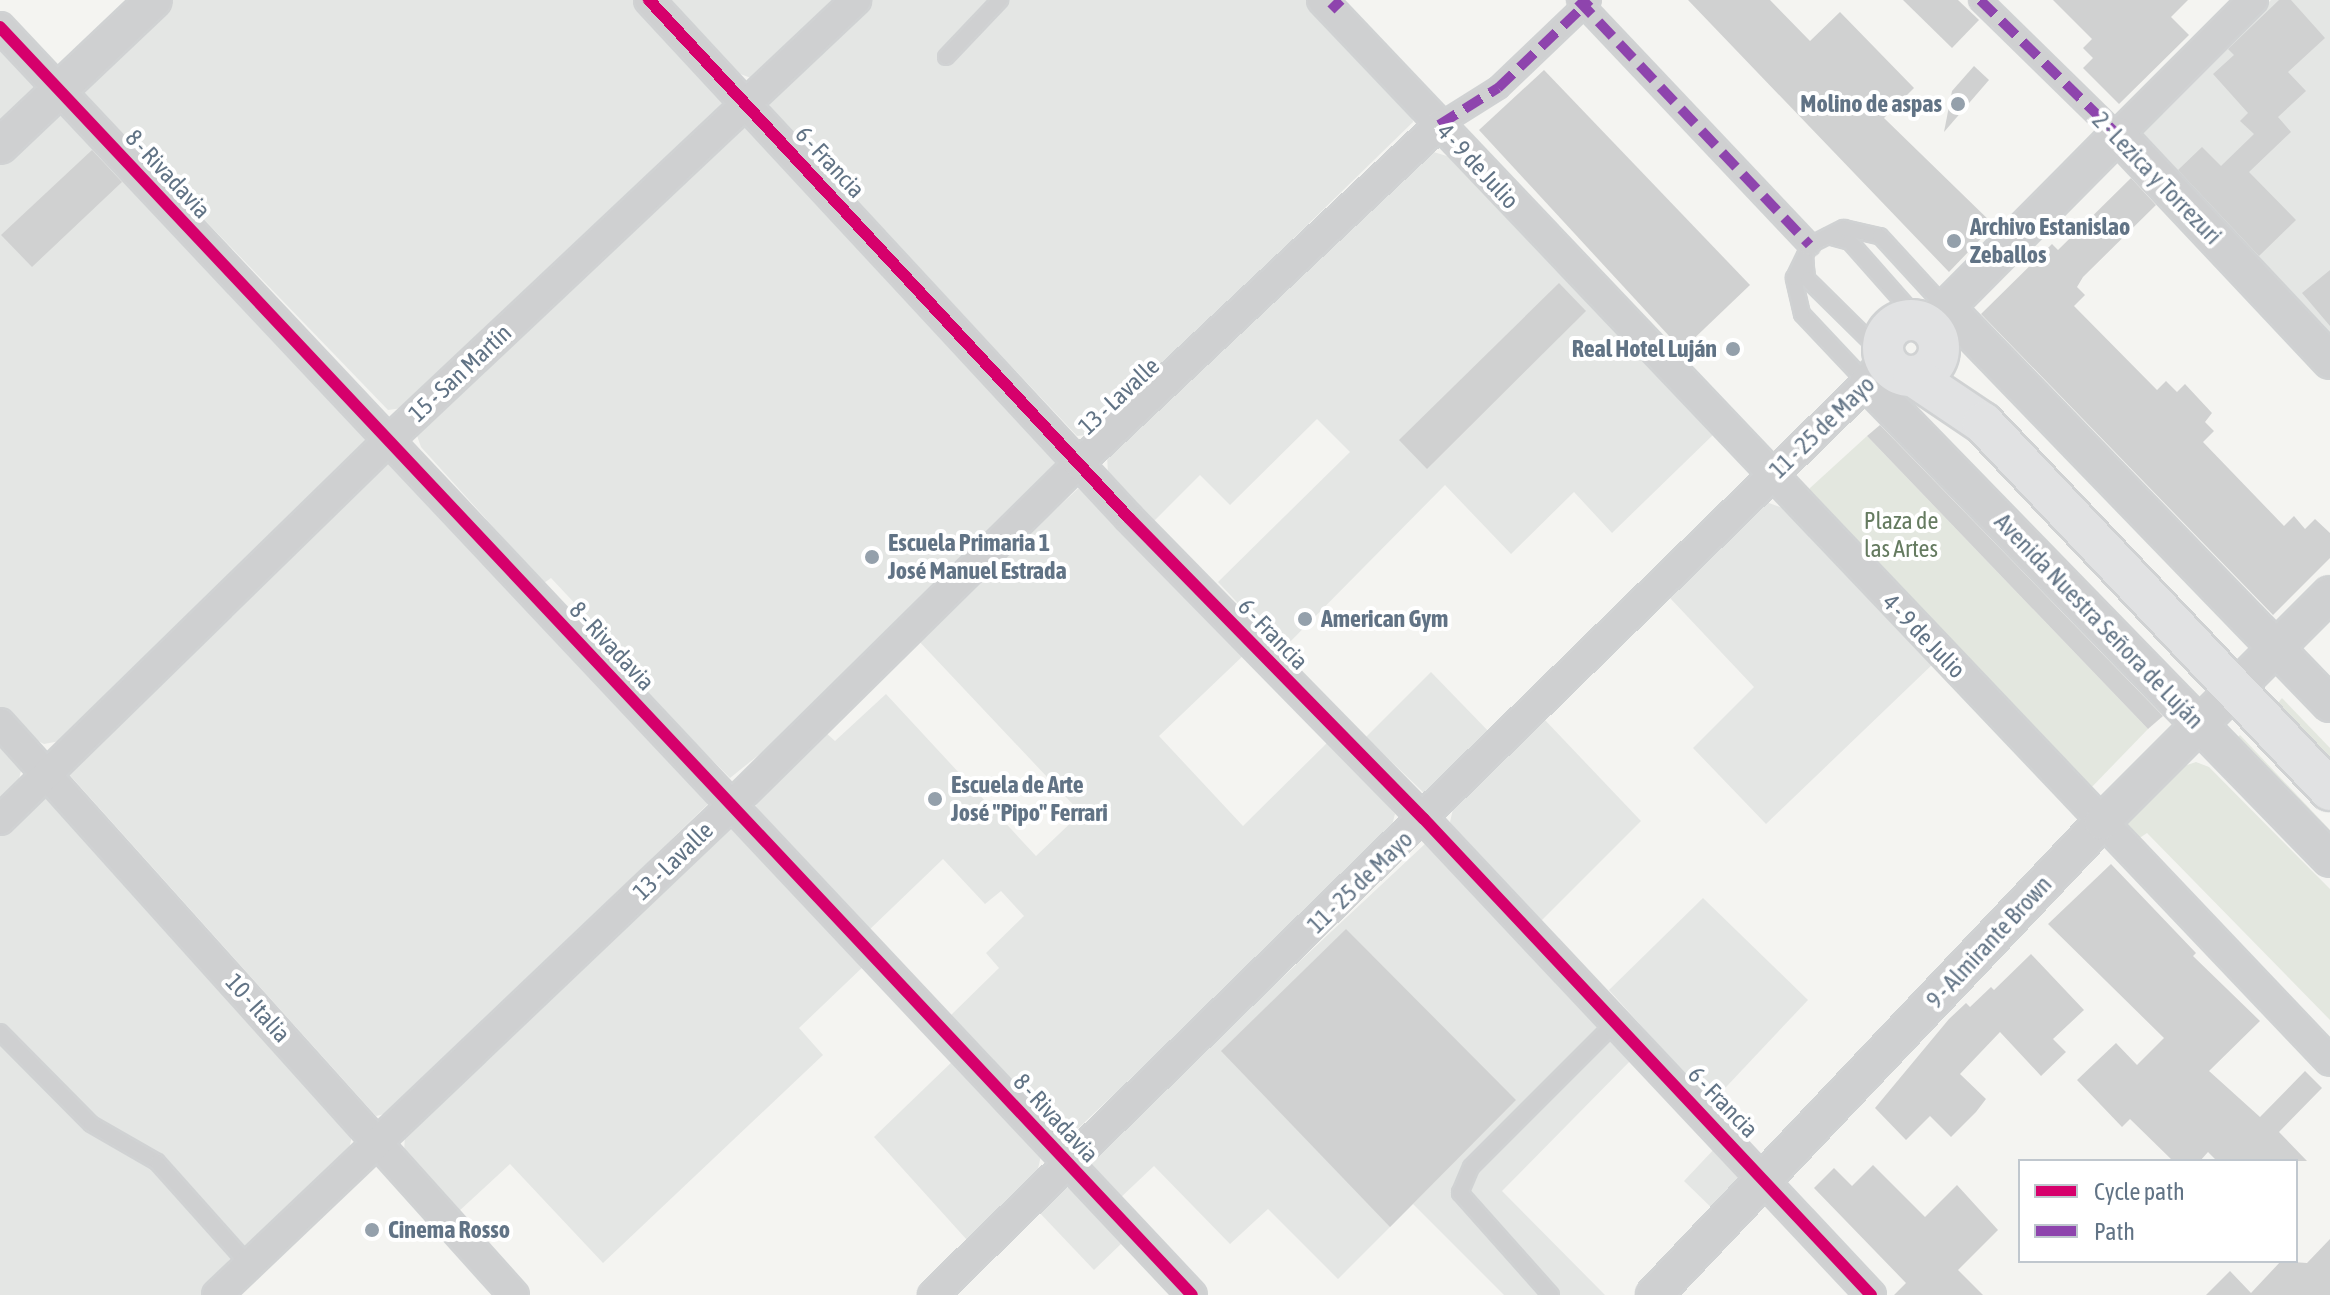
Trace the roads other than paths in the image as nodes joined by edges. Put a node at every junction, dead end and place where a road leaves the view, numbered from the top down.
1 (154, 0) edge
2 (649, 0) edge
3 (856, 0) edge
4 (1000, 0) edge
5 (1980, 0) edge
6 (2253, 0) edge
7 (1584, 2) edge
8 (1332, 3) edge
9 (0, 27) edge
10 (946, 57) dead end
11 (59, 89) junction
12 (747, 104) junction
13 (1439, 125) junction
14 (2118, 135) junction
15 (0, 146) edge
16 (1810, 245) junction
17 (1910, 347) junction
18 (2330, 361) edge
19 (389, 440) junction
20 (1078, 464) junction
21 (1770, 477) junction
22 (2330, 594) edge
23 (2277, 647) junction
24 (2235, 690) junction
25 (2330, 704) edge
26 (0, 723) edge
27 (2200, 725) junction
28 (48, 773) junction
29 (2330, 790) edge
30 (731, 806) junction
31 (1424, 819) junction
32 (0, 820) edge
33 (2102, 822) junction
34 (2330, 859) edge
35 (1616, 1022) junction
36 (0, 1032) edge
37 (2330, 1061) edge
38 (377, 1142) junction
39 (1070, 1165) junction
40 (1766, 1179) junction
41 (249, 1265) junction
42 (217, 1295) edge
43 (514, 1295) edge
44 (933, 1295) edge
45 (1192, 1295) edge
46 (1551, 1295) edge
47 (1654, 1295) edge
48 (1871, 1295) edge

1 - 11 street
2 - 12 street, 6 - Francia
3 - 12 street, 15 - San Martín
4 - 10 lane
5 - 14 street, 2 - Lezica y Torrezuri
6 - 14 street, 11 - 25 de Mayo
7 - 13 street
7 - 16 street
8 - 13 street, 4 - 9 de Julio
9 - 11 street, 8 - Rivadavia
11 - 15 street
11 - 19 street, 8 - Rivadavia
12 - 19 street, 15 - San Martín
12 - 20 street, 6 - Francia
13 - 20 street, 13 - Lavalle
13 - 21 street, 4 - 9 de Julio
14 - 17 street, 11 - 25 de Mayo
14 - 18 street, 2 - Lezica y Torrezuri
16 - 17 lane
16 - 17 lane
16 - 17 lane
16 - 17 lane
17 - 21 street, 11 - 25 de Mayo
17 - 23 street
17 - 24 main road, Avenida Nuestra Señora de Luján
17 - 27 street, Avenida Nuestra Señora de Luján
19 - 28 street, 15 - San Martín
19 - 30 street, 8 - Rivadavia
20 - 30 street, 13 - Lavalle
20 - 31 street, 6 - Francia
21 - 31 street, 11 - 25 de Mayo
21 - 33 street, 4 - 9 de Julio
22 - 23 street, 9 - Almirante Brown
23 - 24 street, 9 - Almirante Brown
23 - 25 street
24 - 27 street, 9 - Almirante Brown
24 - 29 main road, Avenida Nuestra Señora de Luján
26 - 28 street, 10 - Italia
27 - 33 street, 9 - Almirante Brown
27 - 34 street, Avenida Nuestra Señora de Luján
28 - 32 street, 15 - San Martín
28 - 38 street, 10 - Italia
30 - 38 street, 13 - Lavalle
30 - 39 street, 8 - Rivadavia
31 - 35 street, 6 - Francia
31 - 39 street, 11 - 25 de Mayo
33 - 37 street, 4 - 9 de Julio
33 - 40 street, 9 - Almirante Brown
35 - 40 street, 6 - Francia
35 - 46 lane
36 - 41 lane
38 - 41 street, 13 - Lavalle
38 - 43 street, 10 - Italia
39 - 44 street, 11 - 25 de Mayo
39 - 45 street, 8 - Rivadavia
40 - 47 street, 9 - Almirante Brown
40 - 48 street, 6 - Francia
41 - 42 street, 13 - Lavalle

